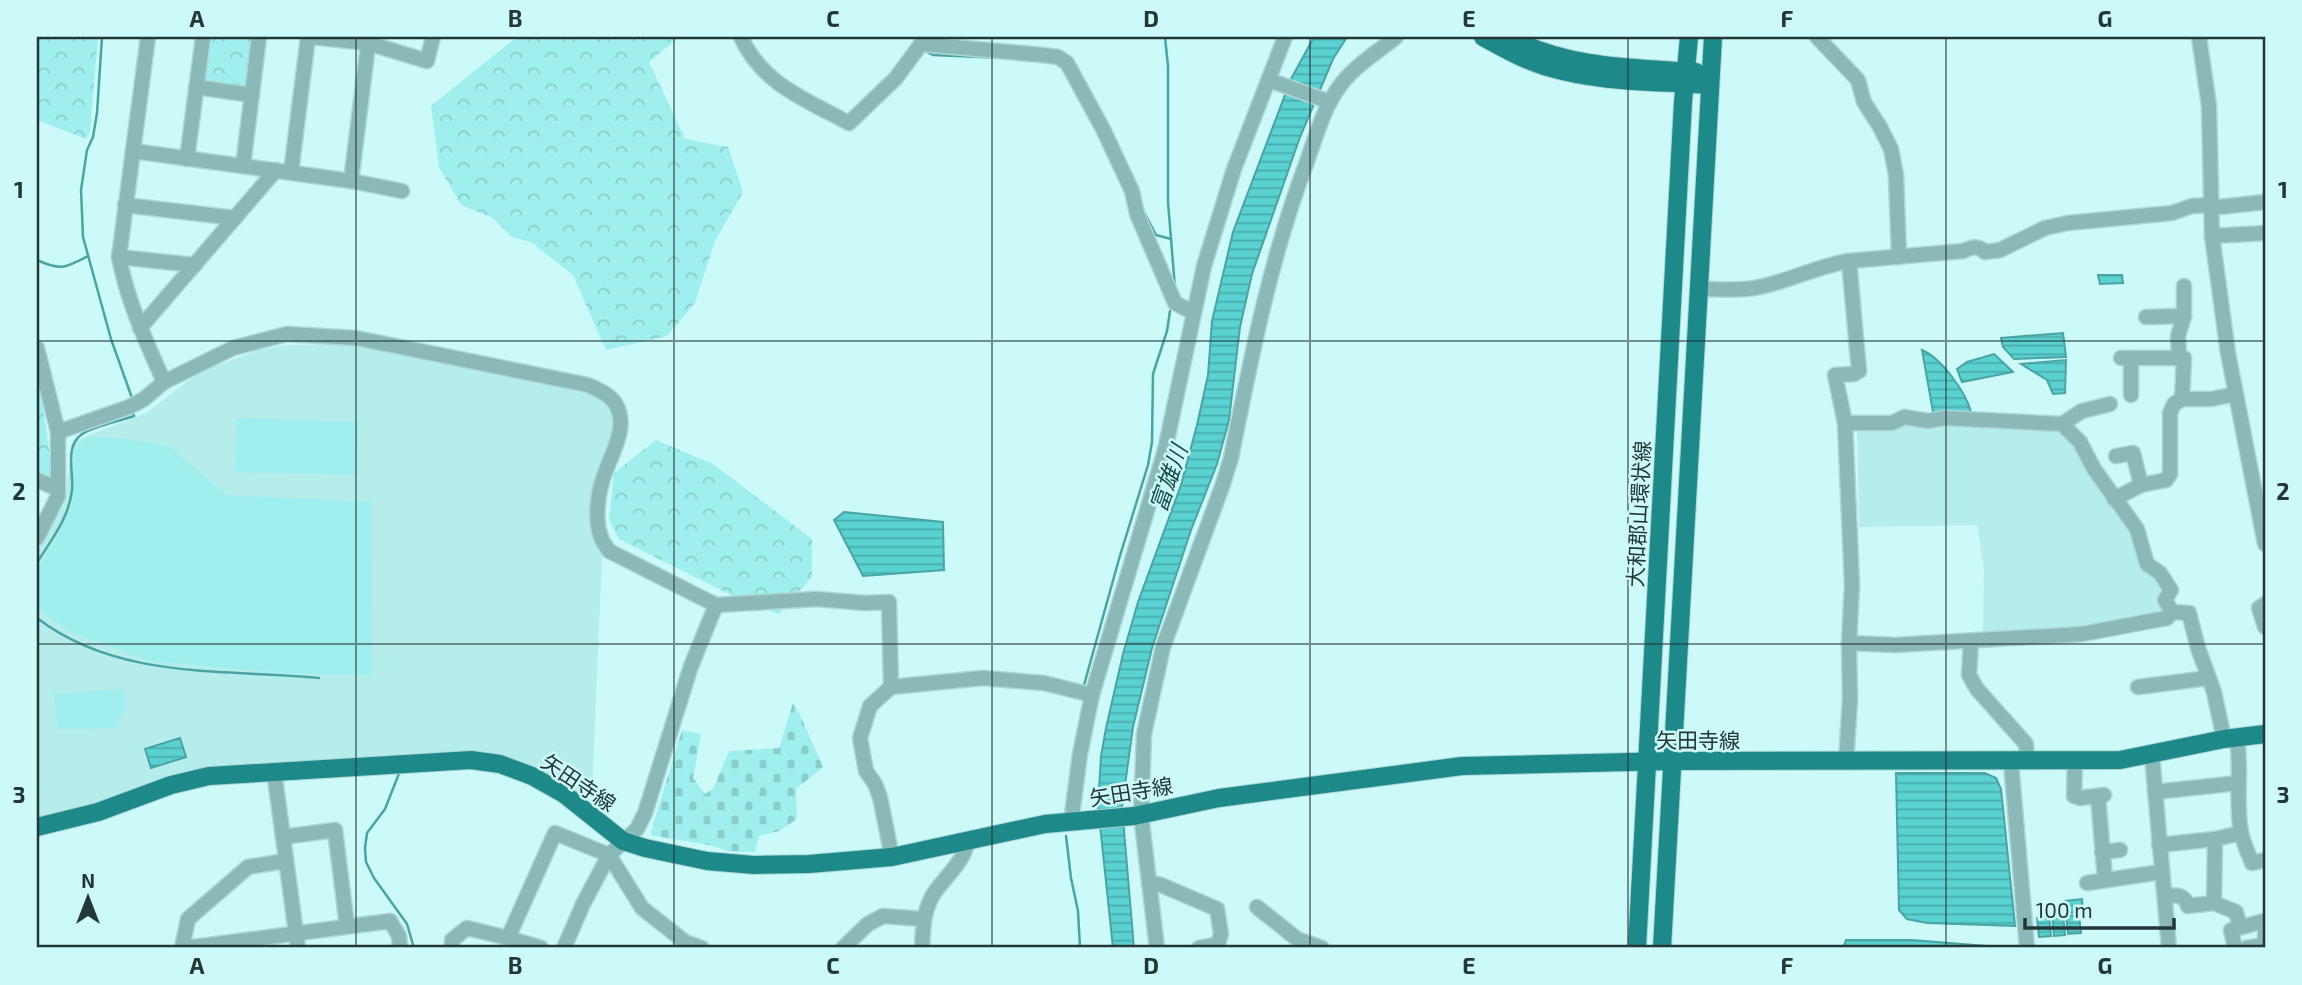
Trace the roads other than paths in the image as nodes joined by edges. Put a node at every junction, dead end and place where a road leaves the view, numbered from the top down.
1 (148, 37) edge
2 (203, 37) edge
3 (259, 37) edge
4 (309, 37) edge
5 (433, 37) edge
6 (741, 37) edge
7 (1285, 37) edge
8 (1396, 37) edge
9 (1482, 37) edge
10 (1509, 37) edge
11 (1689, 37) edge
12 (1713, 37) edge
13 (1817, 37) edge
14 (2199, 37) edge
15 (368, 40) edge
16 (919, 40) edge
17 (1684, 77) junction
18 (1711, 79) junction
19 (1275, 82) junction
20 (197, 87) junction
21 (251, 95) junction
22 (1330, 102) junction
23 (133, 151) junction
24 (187, 159) junction
25 (243, 166) junction
26 (284, 171) junction
27 (351, 181) junction
28 (402, 191) dead end
29 (2265, 202) edge
30 (125, 205) junction
31 (2210, 207) junction
32 (235, 218) junction
33 (2265, 233) edge
34 (2212, 236) junction
35 (119, 257) junction
36 (1899, 257) junction
37 (1849, 261) junction
38 (195, 265) junction
39 (2184, 286) dead end
40 (1699, 289) junction
41 (1194, 313) junction
42 (2184, 316) junction
43 (2146, 317) dead end
44 (140, 328) junction
45 (37, 348) edge
46 (2179, 358) junction
47 (164, 382) junction
48 (2236, 394) junction
49 (2131, 395) dead end
50 (2182, 399) junction
51 (2110, 404) dead end
52 (1845, 423) junction
53 (2062, 424) junction
54 (58, 432) junction
55 (2116, 456) dead end
56 (37, 480) edge
57 (2141, 485) junction
58 (58, 489) junction
59 (2113, 499) junction
60 (37, 538) edge
61 (2265, 544) edge
62 (2265, 604) edge
63 (716, 605) junction
64 (2172, 612) junction
65 (2265, 626) edge
66 (1970, 641) junction
67 (1849, 643) junction
68 (2208, 678) junction
69 (891, 687) junction
70 (2138, 687) dead end
71 (1092, 695) junction
72 (2265, 734) edge
73 (2231, 738) junction
74 (2152, 755) junction
75 (2074, 760) junction
76 (1672, 761) junction
77 (2019, 761) junction
78 (1647, 762) junction
79 (1846, 762) junction
80 (274, 771) junction
81 (2238, 783) junction
82 (2155, 792) junction
83 (1138, 816) junction
84 (1078, 822) junction
85 (37, 827) edge
86 (2241, 833) junction
87 (283, 837) junction
88 (2215, 839) junction
89 (624, 841) junction
90 (968, 841) junction
91 (2159, 845) junction
92 (2120, 850) dead end
93 (2102, 852) junction
94 (609, 855) junction
95 (892, 857) junction
96 (2265, 860) edge
97 (285, 861) junction
98 (2161, 872) junction
99 (2105, 880) junction
100 (1149, 883) junction
101 (2087, 883) dead end
102 (2166, 896) junction
103 (2214, 903) junction
104 (1258, 907) dead end
105 (923, 919) junction
106 (2265, 921) edge
107 (347, 926) junction
108 (2240, 927) junction
109 (508, 938) junction
110 (297, 941) edge
111 (2265, 947) edge
112 (184, 948) edge
113 (400, 948) edge
114 (452, 948) edge
115 (541, 948) edge
116 (564, 948) edge
117 (702, 948) edge
118 (843, 948) edge
119 (922, 948) edge
120 (1157, 948) edge
121 (1199, 948) edge
122 (1322, 948) edge
123 (1637, 948) edge
124 (1662, 948) edge
125 (2027, 948) edge
126 (2169, 948) edge
127 (2235, 948) edge
128 (2246, 948) edge

1 - 23 street
2 - 20 street
3 - 21 street
4 - 15 street
4 - 26 street
5 - 15 street
6 - 16 street
7 - 19 street
8 - 22 street
9 - 17 main road
10 - 17 main road
11 - 17 main road, 大和郡山環状線
12 - 18 main road
13 - 36 street
14 - 31 street
15 - 27 street
16 - 41 street
17 - 18 main road
17 - 78 main road, 大和郡山環状線
18 - 40 main road
19 - 22 street
19 - 41 street
20 - 21 street
20 - 24 street
21 - 25 street
22 - 83 street
23 - 24 street
23 - 30 street
24 - 25 street
25 - 26 street
26 - 27 street
26 - 32 street
27 - 28 street
29 - 31 street
30 - 32 street
30 - 35 street
31 - 34 street
31 - 36 street
32 - 38 street
33 - 34 street
34 - 48 street
35 - 38 street
35 - 44 street
36 - 37 street
37 - 40 street
37 - 52 street
38 - 44 street
39 - 42 street
40 - 76 main road
41 - 71 street
42 - 43 street
42 - 46 street
44 - 47 street
45 - 54 street
46 - 49 street
46 - 50 street
47 - 54 street
47 - 63 street
48 - 50 street
48 - 61 street
50 - 57 street
51 - 53 street
52 - 53 street
52 - 67 street
53 - 59 street
54 - 58 street
55 - 57 street
56 - 58 street
57 - 59 street
58 - 60 street
59 - 64 street
62 - 65 street
63 - 69 street
63 - 89 street
64 - 66 street
64 - 68 street
66 - 67 street
66 - 77 street
67 - 79 street
68 - 70 street
68 - 73 street
69 - 71 street
69 - 95 street
71 - 84 street
72 - 73 main road, 矢田寺線
73 - 74 main road, 矢田寺線
73 - 81 street
74 - 75 main road, 矢田寺線
74 - 82 street
75 - 77 main road, 矢田寺線
75 - 93 street
76 - 78 main road, 矢田寺線
76 - 79 main road, 矢田寺線
76 - 124 main road
77 - 79 main road, 矢田寺線
77 - 125 street
78 - 83 main road, 矢田寺線
78 - 123 main road, 大和郡山環状線
80 - 85 main road, 矢田寺線
80 - 87 street
80 - 89 main road, 矢田寺線
81 - 82 street
81 - 86 street
82 - 91 street
83 - 84 main road, 矢田寺線
83 - 100 street
84 - 90 main road, 矢田寺線
86 - 88 street
86 - 96 street
87 - 97 street
87 - 107 street
88 - 91 street
88 - 103 street
89 - 94 street
89 - 95 main road, 矢田寺線
90 - 95 main road, 矢田寺線
90 - 105 street
91 - 98 street
92 - 93 street
93 - 99 street
94 - 109 street
94 - 116 street
94 - 117 street
97 - 110 street
97 - 112 street
98 - 99 street
98 - 102 street
99 - 101 street
100 - 120 street
100 - 121 street
102 - 103 street
102 - 126 street
103 - 108 street
104 - 122 street
105 - 118 street
105 - 119 street
106 - 108 street
106 - 111 street
107 - 110 street
107 - 113 street
108 - 127 street
109 - 114 street
109 - 115 street
110 - 112 street
111 - 128 street

